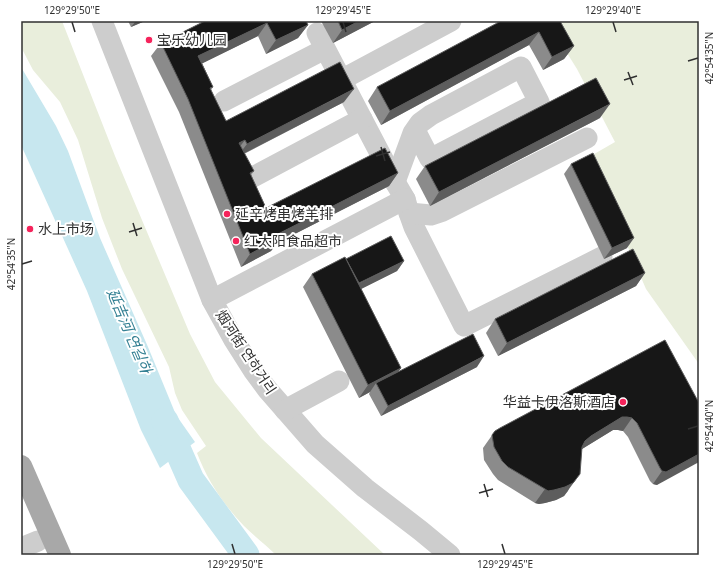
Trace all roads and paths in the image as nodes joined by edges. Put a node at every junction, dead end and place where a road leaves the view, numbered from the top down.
1 (102, 21) edge
2 (451, 21) edge
3 (341, 80) junction
4 (224, 101) dead end
5 (362, 119) junction
6 (415, 130) junction
7 (587, 138) dead end
8 (253, 177) edge
9 (403, 198) junction
10 (602, 257) dead end
11 (212, 300) junction
12 (339, 381) dead end
13 (285, 410) junction
14 (21, 466) edge
15 (21, 502) edge
16 (34, 548) edge
17 (60, 555) edge
18 (450, 555) edge

1 - 11 street, 烟河街 연하거리
2 - 3 street
3 - 4 street
3 - 5 street
5 - 8 street
5 - 9 street
6 - 6 street
6 - 9 street
7 - 9 street
9 - 10 street
9 - 11 street
11 - 13 street, 烟河街 연하거리
12 - 13 street
13 - 18 street, 烟河街 연하거리
14 - 17 main road
15 - 16 main road

